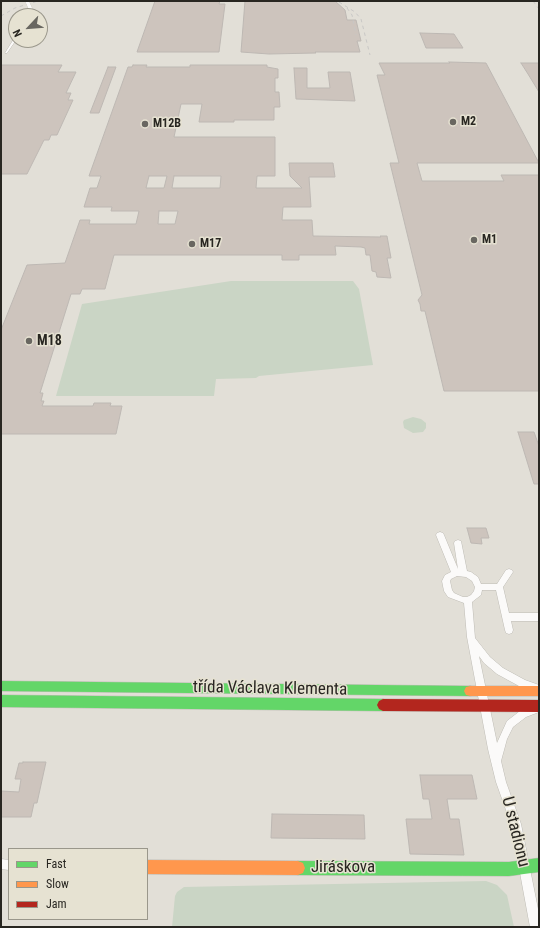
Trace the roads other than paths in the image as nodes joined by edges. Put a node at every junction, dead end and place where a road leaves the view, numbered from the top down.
1 (9, 48) edge
2 (14, 48) edge
3 (6, 52) dead end
4 (11, 52) dead end
5 (440, 535) dead end
6 (458, 543) dead end
7 (509, 572) dead end
8 (460, 573) junction
9 (479, 587) junction
10 (499, 587) junction
11 (468, 600) junction
12 (506, 617) junction
13 (539, 617) edge
14 (509, 630) dead end
15 (471, 637) junction
16 (1, 686) edge
17 (539, 690) edge
18 (482, 691) junction
19 (1, 701) edge
20 (484, 706) junction
21 (539, 707) edge
22 (496, 762) junction
23 (539, 865) edge
24 (524, 866) junction
25 (148, 867) edge
26 (536, 927) edge

1 - 3 street
2 - 4 street
5 - 8 street
6 - 8 street
7 - 10 street
8 - 9 street
8 - 11 street
9 - 10 street
9 - 11 street
10 - 12 street
11 - 15 street, U stadionu
12 - 13 street
12 - 14 street
15 - 17 street
15 - 18 street, U stadionu
16 - 18 street, třída Václava Klementa
17 - 18 street, třída Václava Klementa
18 - 20 street, U stadionu
19 - 20 street, třída Václava Klementa
20 - 21 street, třída Václava Klementa
20 - 22 street, U stadionu
21 - 22 street
22 - 24 street, U stadionu
23 - 24 street, Jiráskova
24 - 25 street, Jiráskova
24 - 26 street, U stadionu

